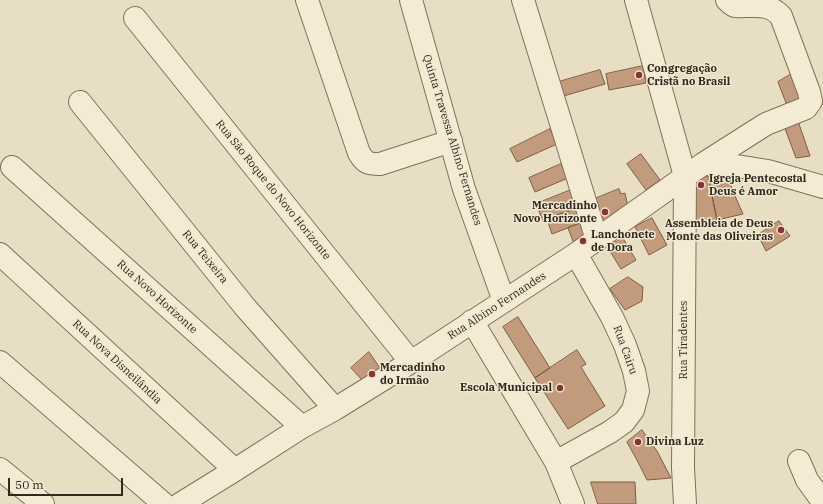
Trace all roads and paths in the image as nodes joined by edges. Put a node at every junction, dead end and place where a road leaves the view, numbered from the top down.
1 (307, 0) edge
2 (411, 0) edge
3 (523, 0) edge
4 (636, 0) edge
5 (727, 0) edge
6 (135, 18) dead end
7 (80, 102) dead end
8 (451, 141) junction
9 (703, 164) junction
10 (12, 167) dead end
11 (685, 176) junction
12 (823, 187) edge
13 (597, 240) junction
14 (0, 254) edge
15 (576, 254) junction
16 (504, 301) junction
17 (472, 321) junction
18 (0, 362) edge
19 (411, 362) junction
20 (335, 409) junction
21 (302, 428) junction
22 (799, 461) dead end
23 (556, 462) junction
24 (0, 470) edge
25 (235, 470) junction
26 (823, 502) edge
27 (43, 504) edge
28 (164, 504) edge
29 (180, 504) edge
30 (573, 504) edge
31 (685, 504) edge

1 - 8 street
2 - 8 street, Quinta Travessa Albino Fernandes
3 - 13 street
4 - 11 street, Rua Tiradentes
5 - 9 street, Rua Albino Fernandes
6 - 19 street, Rua São Roque do Novo Horizonte
7 - 20 street, Rua Teixeira
8 - 16 street, Quinta Travessa Albino Fernandes
9 - 11 street, Rua Albino Fernandes
9 - 12 street
10 - 21 street, Rua Novo Horizonte
11 - 13 street, Rua Albino Fernandes
11 - 31 street, Rua Tiradentes
13 - 15 street, Rua Albino Fernandes
14 - 25 street, Rua Nova Disneilândia
15 - 16 street, Rua Albino Fernandes
15 - 23 street, Rua Cairu
16 - 17 street, Rua Albino Fernandes
17 - 19 street, Rua Albino Fernandes
17 - 23 street
18 - 28 street
19 - 20 street, Rua Albino Fernandes
20 - 21 street, Rua Albino Fernandes
21 - 25 street, Rua Albino Fernandes
22 - 26 street
23 - 30 street
24 - 27 street
25 - 29 street, Rua Albino Fernandes

